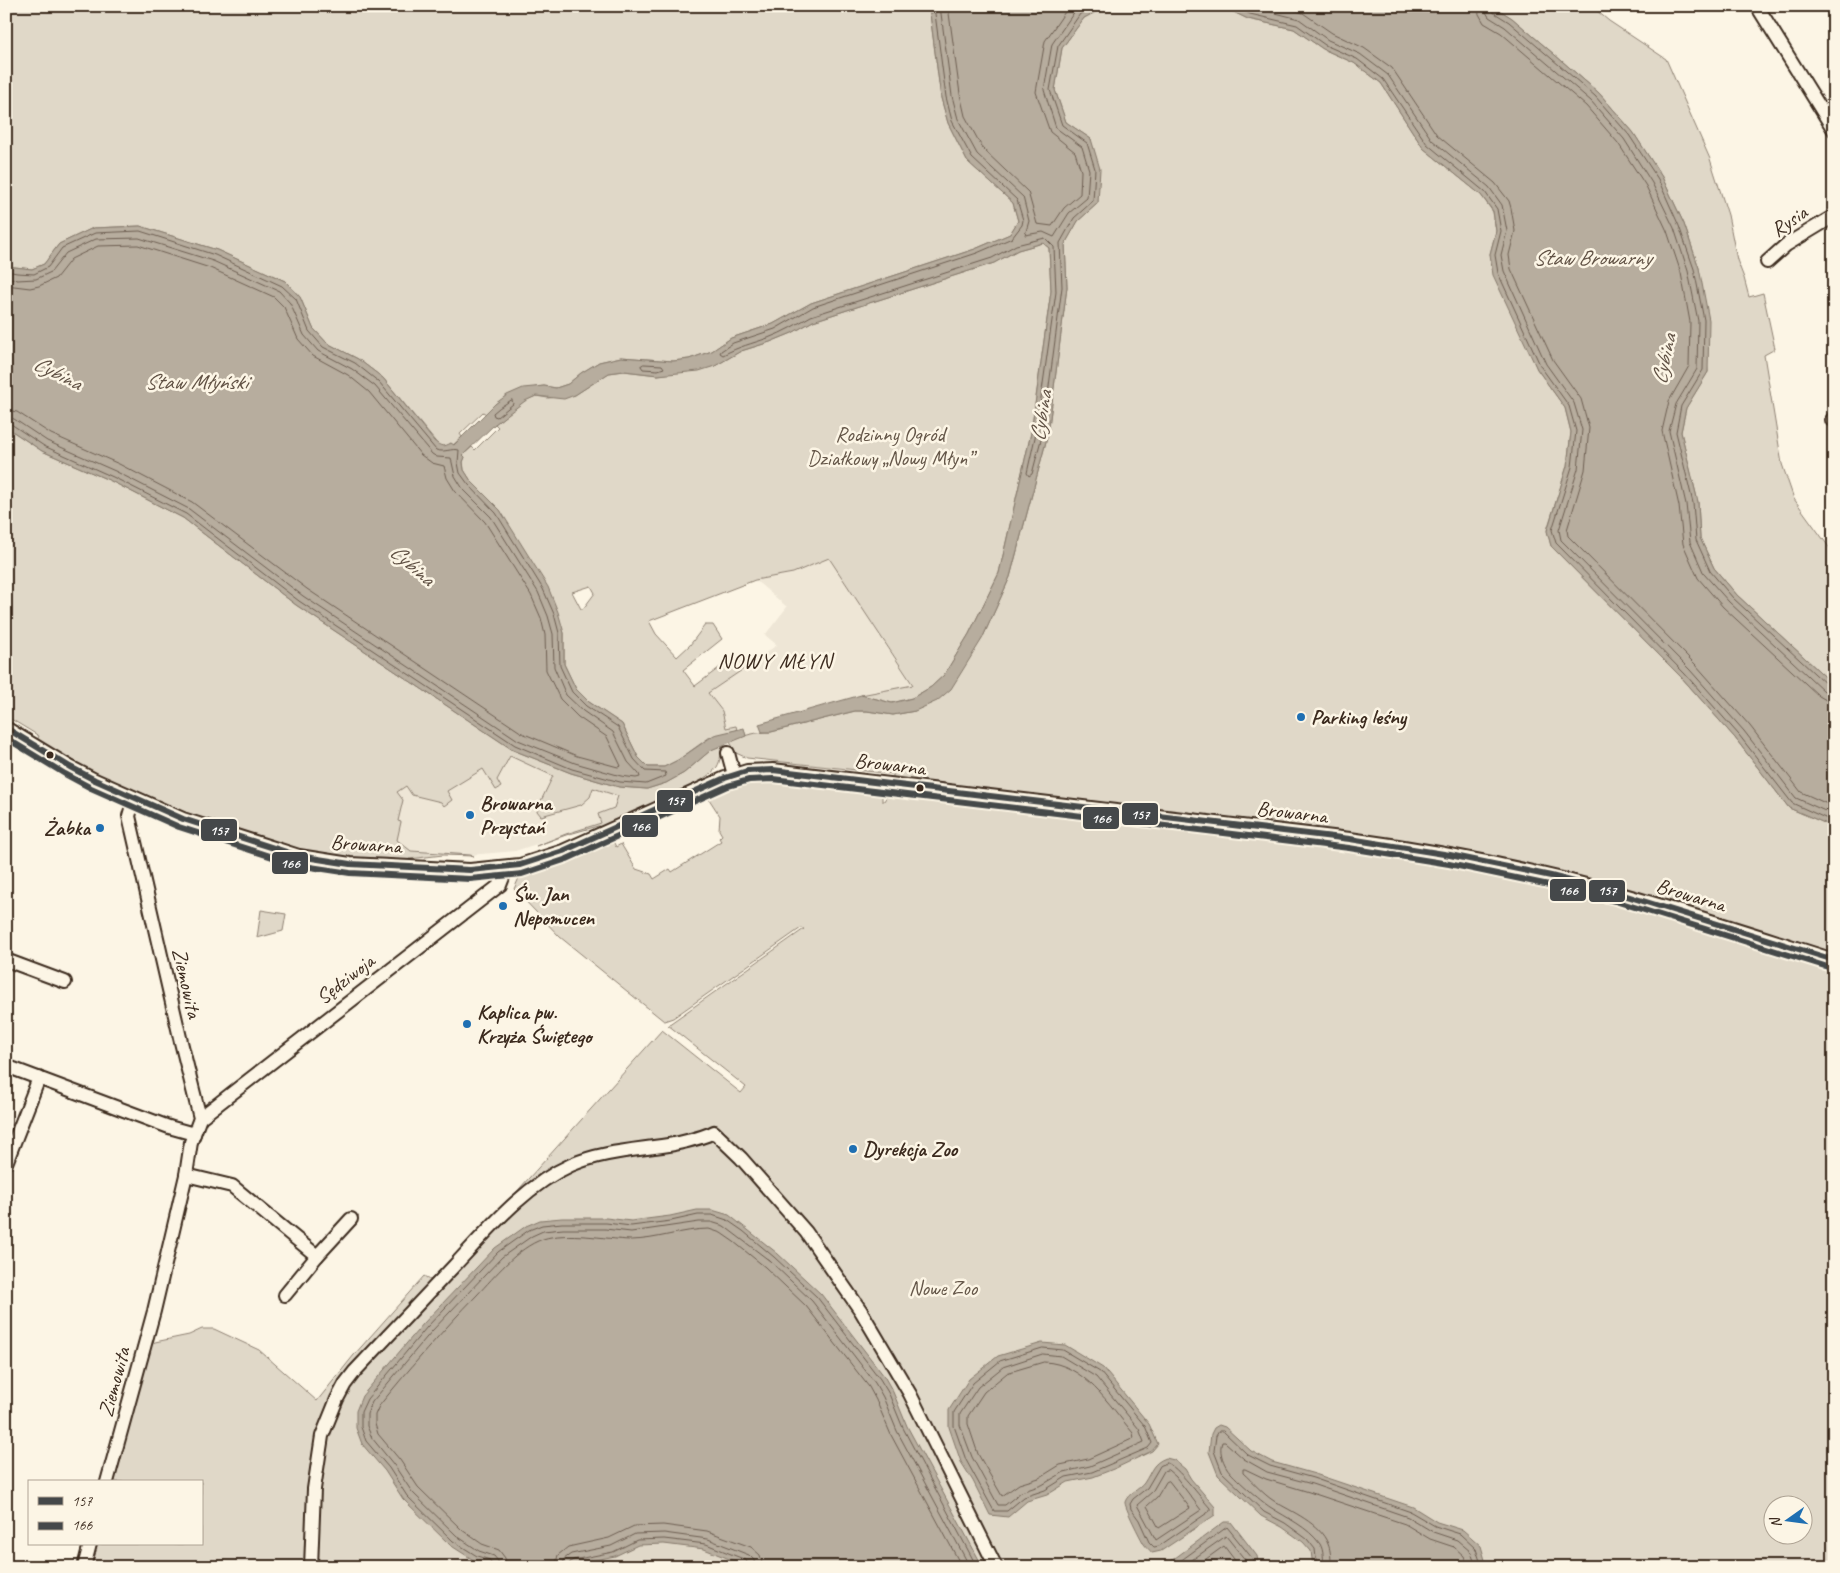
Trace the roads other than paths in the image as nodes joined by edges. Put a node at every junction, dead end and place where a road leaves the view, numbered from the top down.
1 (1757, 6) edge
2 (1834, 130) edge
3 (1834, 216) edge
4 (1768, 262) dead end
5 (6, 728) edge
6 (728, 753) dead end
7 (734, 775) junction
8 (134, 799) junction
9 (507, 867) junction
10 (6, 960) edge
11 (1834, 960) edge
12 (65, 982) dead end
13 (6, 1066) edge
14 (39, 1078) junction
15 (200, 1118) junction
16 (194, 1134) junction
17 (6, 1163) edge
18 (186, 1175) junction
19 (351, 1219) dead end
20 (317, 1256) junction
21 (285, 1294) dead end
22 (108, 1480) edge
23 (89, 1546) edge
24 (84, 1567) edge
25 (311, 1567) edge
26 (996, 1567) edge

1 - 2 street
3 - 4 street, Rysia
5 - 8 street, Browarna
6 - 7 street
7 - 9 street, Browarna
7 - 11 street, Browarna
8 - 9 street, Browarna
8 - 15 street, Ziemowita
9 - 15 street, Sędziwoja
10 - 12 street
13 - 14 street
14 - 16 street
14 - 17 street
15 - 16 street, Ziemowita
16 - 18 street, Ziemowita
18 - 20 street
18 - 22 street, Ziemowita
19 - 20 street
20 - 21 street
23 - 24 street
25 - 26 street

